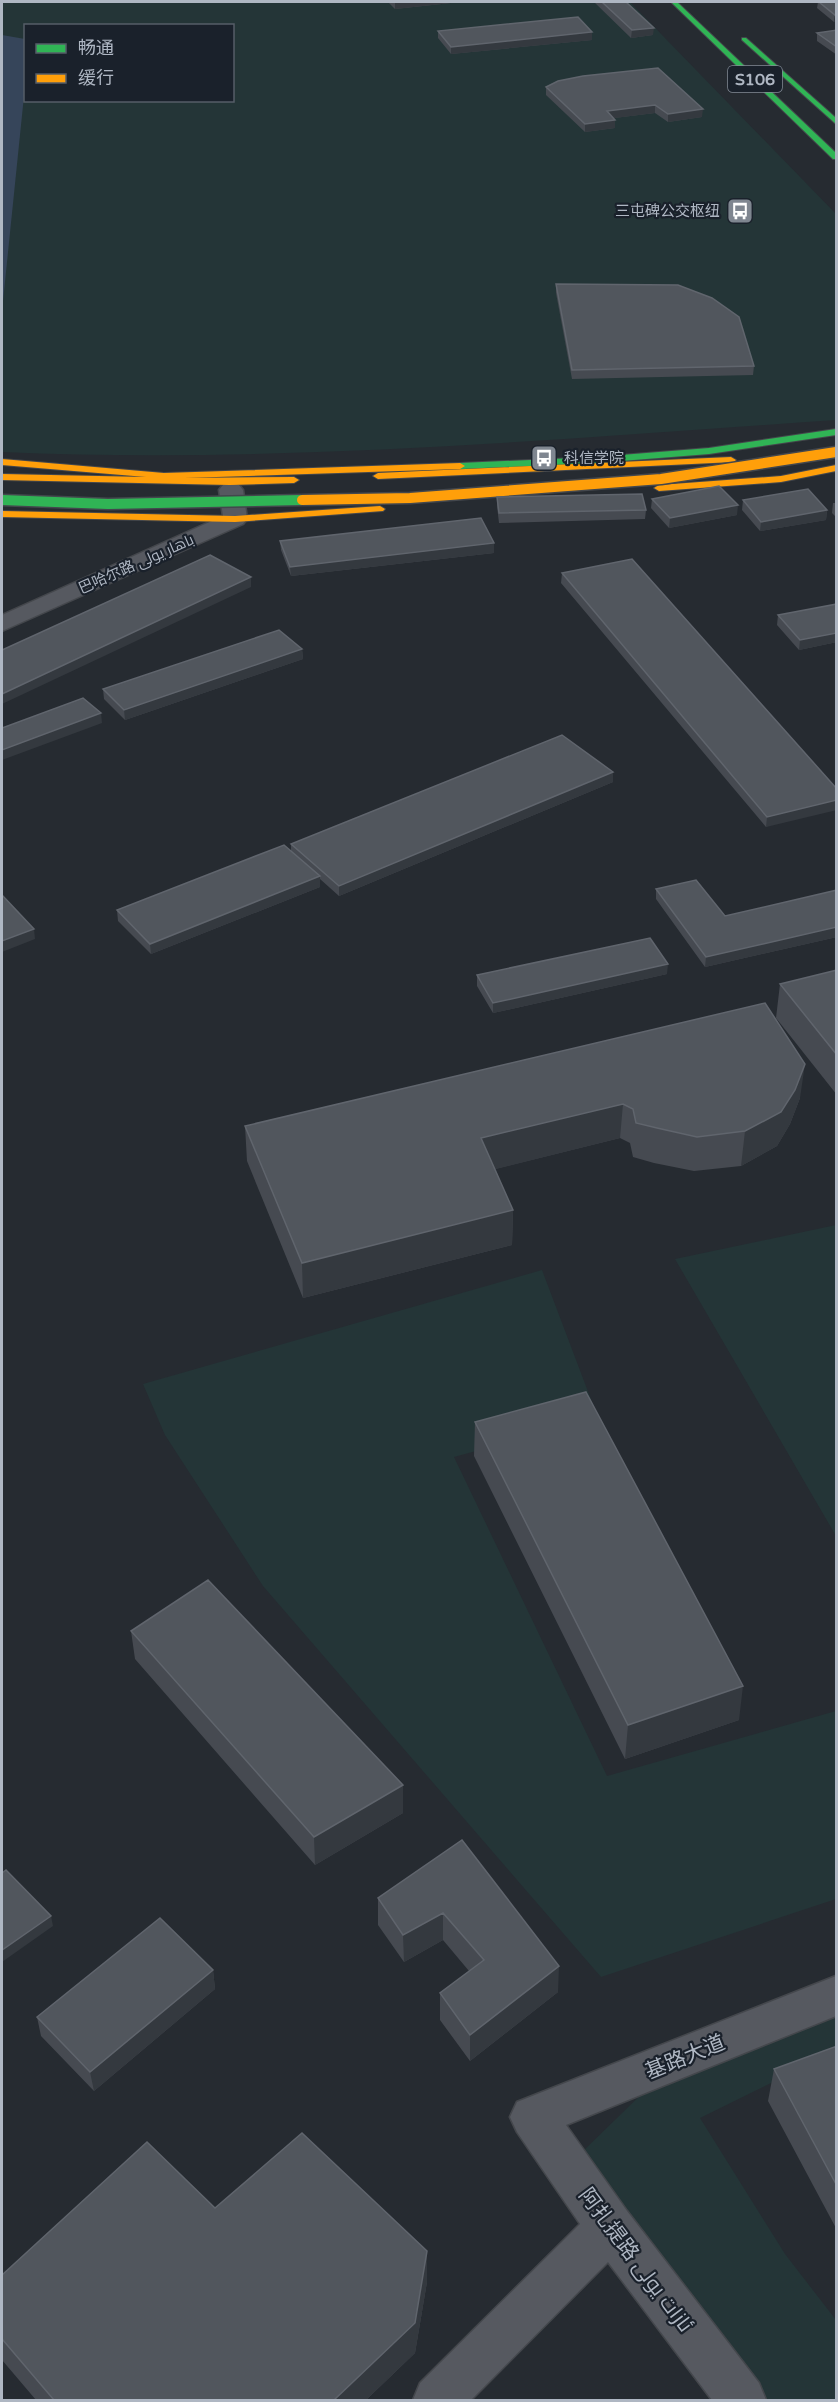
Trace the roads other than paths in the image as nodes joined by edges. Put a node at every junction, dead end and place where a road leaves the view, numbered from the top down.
1 (674, 2) edge
2 (735, 30) dead end
3 (837, 122) edge
4 (837, 157) edge
5 (837, 432) edge
6 (837, 441) edge
7 (837, 452) edge
8 (2, 462) edge
9 (837, 468) edge
10 (2, 477) edge
11 (230, 482) junction
12 (2, 500) edge
13 (2, 514) edge
14 (235, 519) junction
15 (2, 624) edge
16 (837, 1996) edge
17 (533, 2117) joint
18 (610, 2227) junction
19 (437, 2400) edge
20 (742, 2400) edge

1 - 4 main road, S106
2 - 3 main road
5 - 8 main road
6 - 11 main road
7 - 12 main road, bridge
9 - 14 main road
10 - 11 main road
11 - 14 street
13 - 14 main road
14 - 15 street, 巴哈尔路 باھار يولى
16 - 17 street, 基路大道
17 - 18 street, 阿扎提路 ئازات يولى
18 - 19 street
18 - 20 street, 阿扎提路 ئازات يولى

